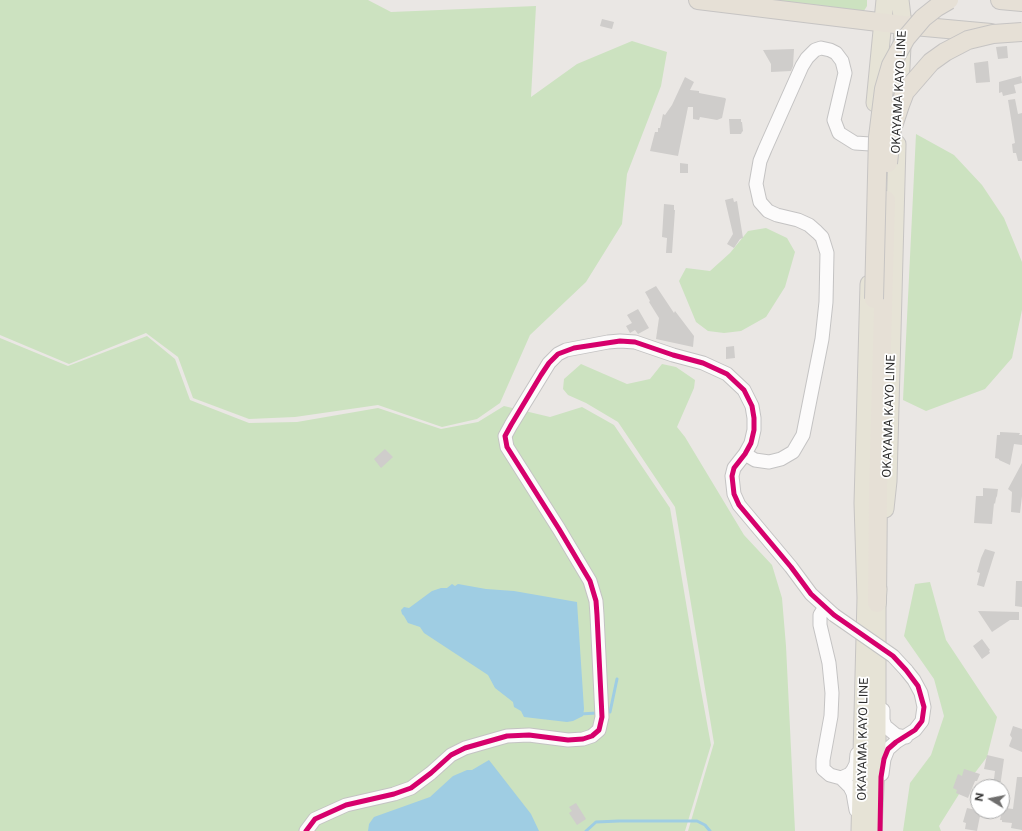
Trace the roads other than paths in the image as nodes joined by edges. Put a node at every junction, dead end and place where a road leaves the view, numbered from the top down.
1 (698, 0) edge
2 (885, 0) edge
3 (900, 0) edge
4 (949, 0) edge
5 (1000, 0) edge
6 (1022, 2) edge
7 (883, 22) junction
8 (903, 25) junction
9 (1022, 32) edge
10 (1022, 36) edge
11 (873, 144) junction
12 (897, 145) junction
13 (745, 454) junction
14 (871, 600) junction
15 (829, 611) junction
16 (877, 651) junction
17 (865, 664) junction
18 (906, 737) junction
19 (841, 778) junction
20 (306, 831) edge
21 (855, 831) edge
22 (860, 831) edge
23 (873, 831) edge
24 (880, 831) edge

1 - 7 highway
2 - 7 main road, OKAYAMA KAYO LINE
3 - 8 main road, OKAYAMA KAYO LINE
4 - 14 highway, bridge
5 - 6 highway
7 - 8 highway
7 - 11 main road, OKAYAMA KAYO LINE
8 - 10 highway
8 - 12 main road, OKAYAMA KAYO LINE
9 - 14 highway, bridge
11 - 12 street
11 - 13 street
11 - 14 main road, OKAYAMA KAYO LINE
12 - 14 main road, OKAYAMA KAYO LINE
13 - 15 street
13 - 20 street
14 - 16 main road, OKAYAMA KAYO LINE
14 - 17 main road, OKAYAMA KAYO LINE
15 - 18 street, bridge
15 - 19 street
16 - 18 street
16 - 23 main road, OKAYAMA KAYO LINE
17 - 19 street
17 - 22 main road, OKAYAMA KAYO LINE
18 - 24 street
19 - 21 street

